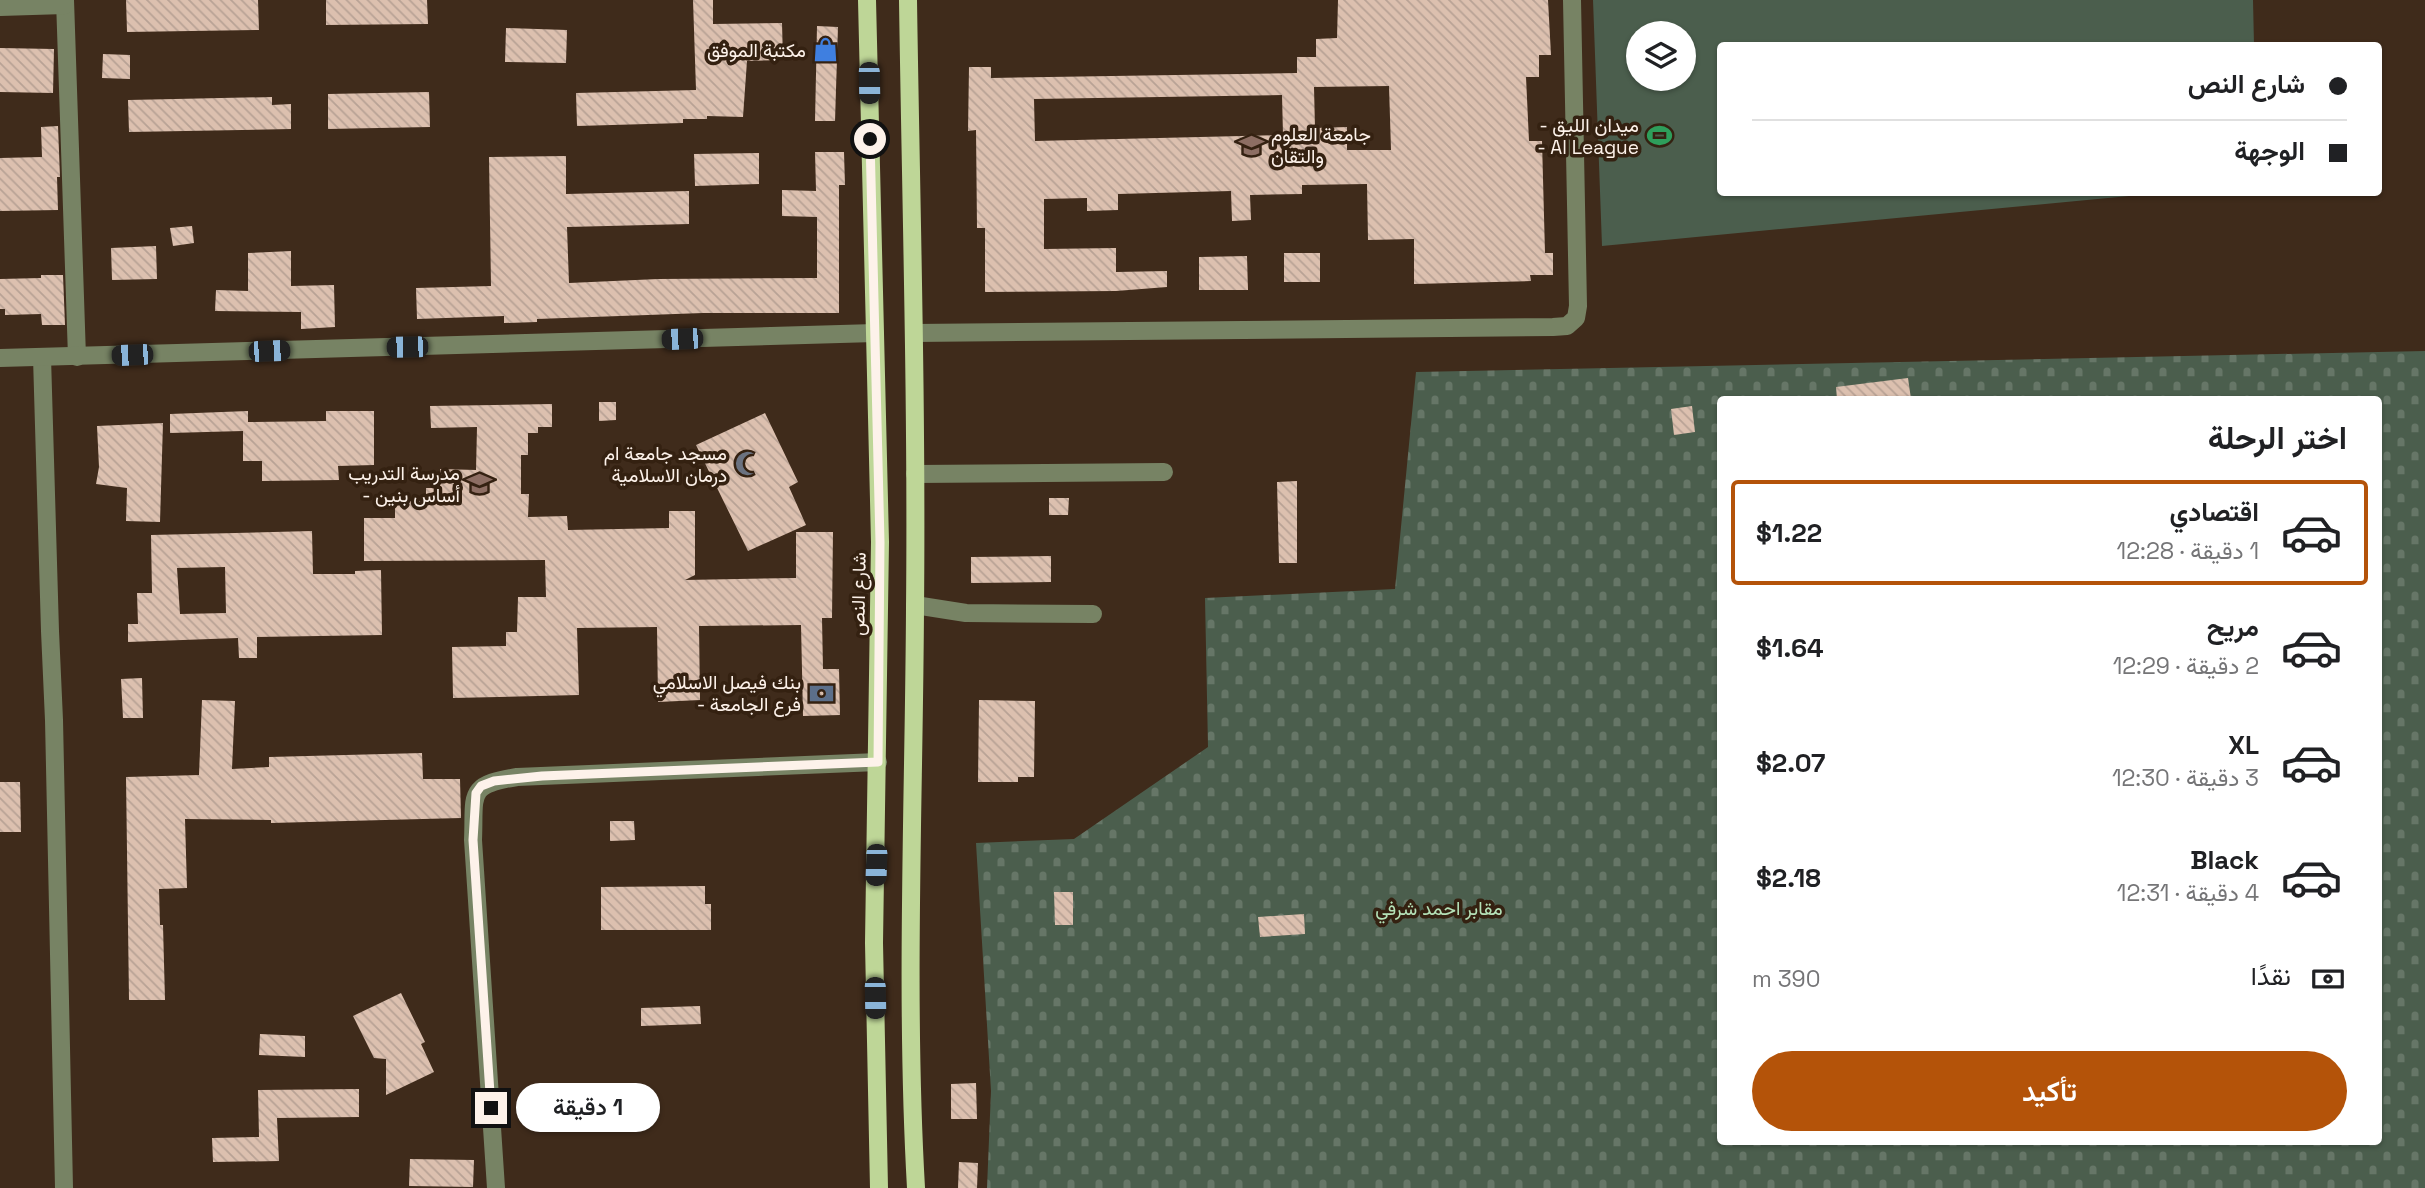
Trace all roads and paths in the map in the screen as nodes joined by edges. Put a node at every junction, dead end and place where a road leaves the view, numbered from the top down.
1 (867, 0) edge
2 (908, 0) edge
3 (1572, 0) edge
4 (65, 3) edge
5 (0, 7) edge
6 (875, 333) junction
7 (914, 333) junction
8 (42, 357) junction
9 (77, 357) junction
10 (0, 358) edge
11 (1164, 472) dead end
12 (915, 474) junction
13 (915, 605) junction
14 (1093, 614) dead end
15 (878, 762) junction
16 (64, 1188) edge
17 (496, 1188) edge
18 (879, 1188) edge
19 (916, 1188) edge

1 - 6 main road, شارع النص
2 - 7 main road
3 - 7 street
4 - 5 street
4 - 9 street
6 - 9 street
6 - 15 main road, شارع النص
7 - 12 main road
8 - 9 street
8 - 10 street
8 - 16 street
11 - 12 street
12 - 13 main road
13 - 14 street
13 - 19 main road
15 - 17 street
15 - 18 main road, شارع النص

